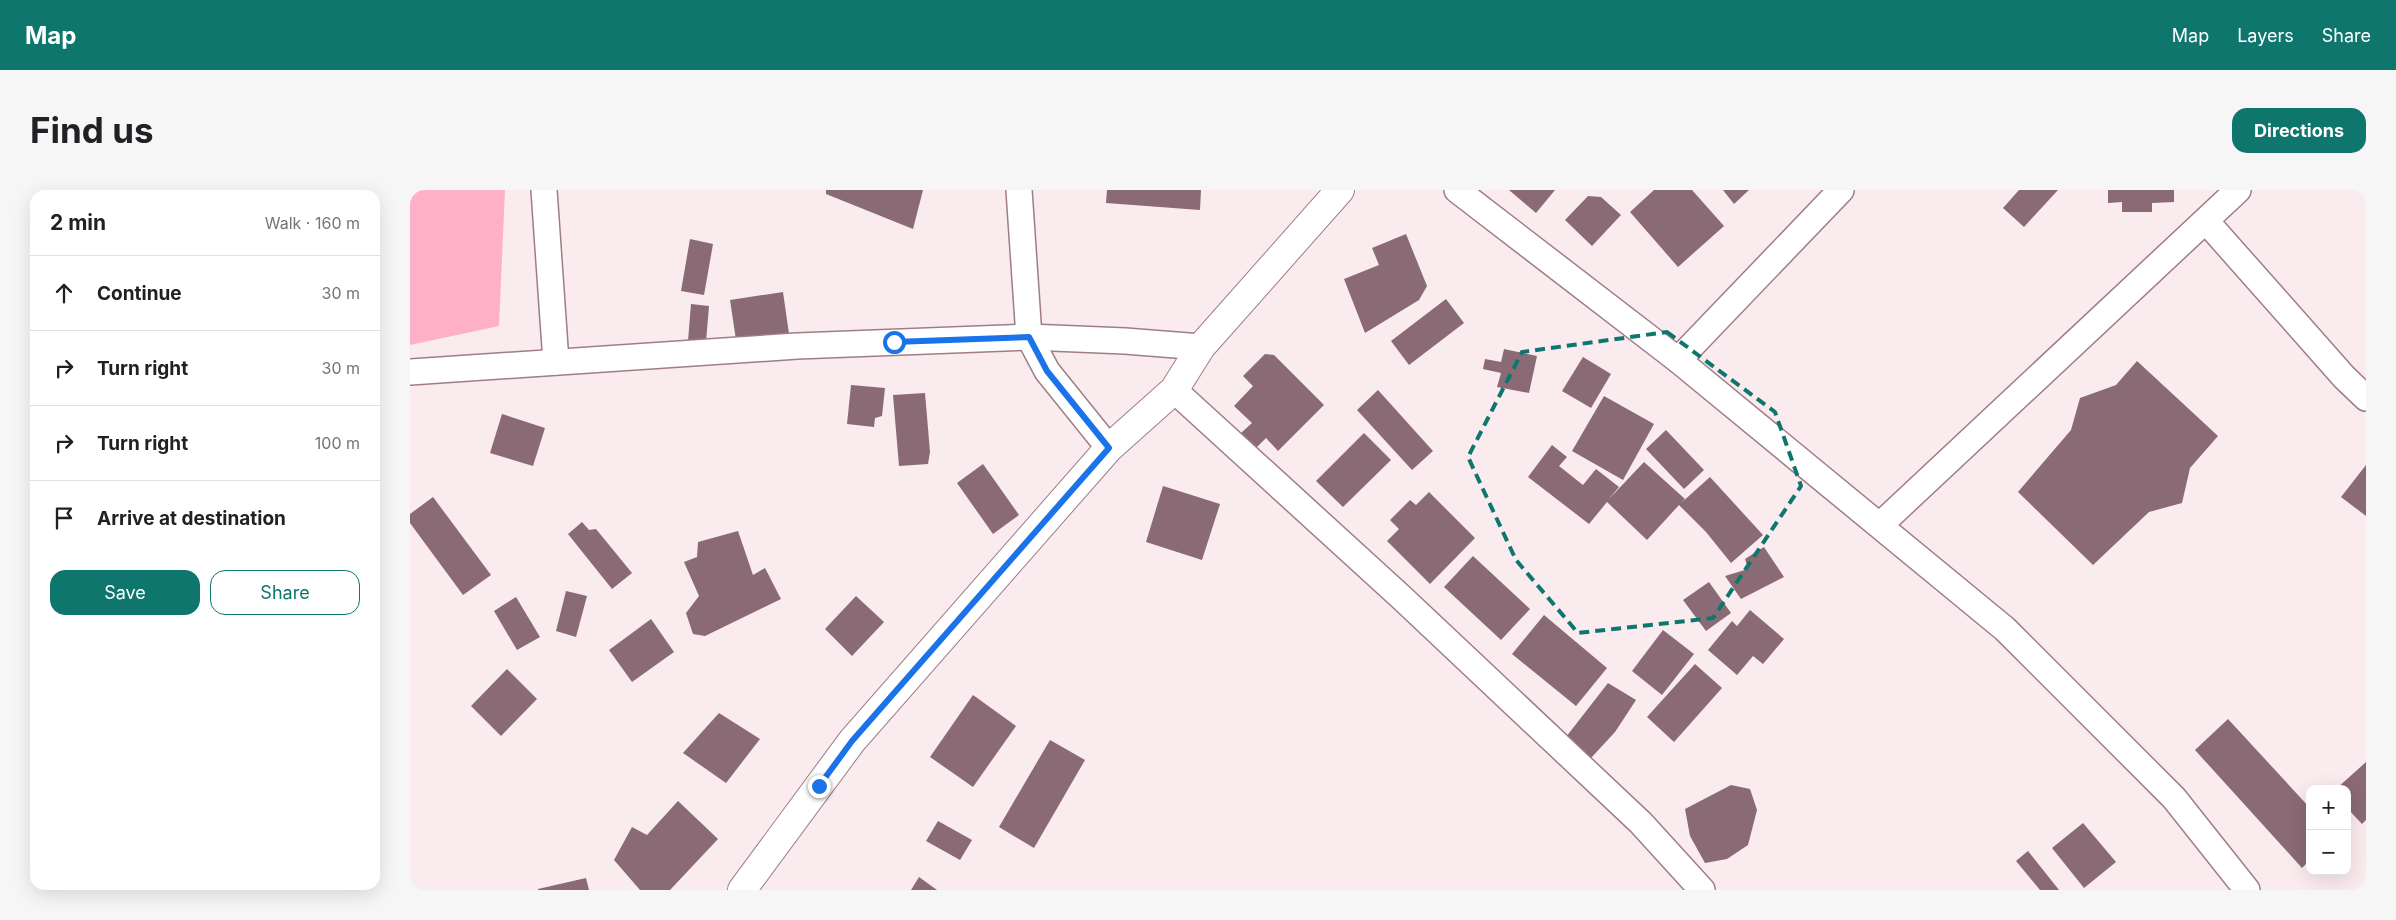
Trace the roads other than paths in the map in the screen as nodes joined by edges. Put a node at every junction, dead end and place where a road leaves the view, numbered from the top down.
1 (544, 190) edge
2 (1019, 190) edge
3 (1340, 190) edge
4 (1457, 190) edge
5 (1841, 190) edge
6 (2238, 190) edge
7 (2206, 221) junction
8 (1029, 337) junction
9 (1201, 347) junction
10 (1678, 360) junction
11 (556, 362) junction
12 (410, 372) edge
13 (1174, 390) junction
14 (2366, 398) edge
15 (1109, 448) junction
16 (1880, 525) junction
17 (742, 890) edge
18 (1702, 890) edge
19 (2247, 890) edge

1 - 11 street
2 - 8 street
3 - 9 street
4 - 10 street
5 - 10 street
6 - 7 street
7 - 14 street
7 - 16 street
8 - 9 street
8 - 11 street
8 - 15 street
9 - 13 street
10 - 16 street
11 - 12 street
13 - 15 street
13 - 18 street
15 - 17 street
16 - 19 street

